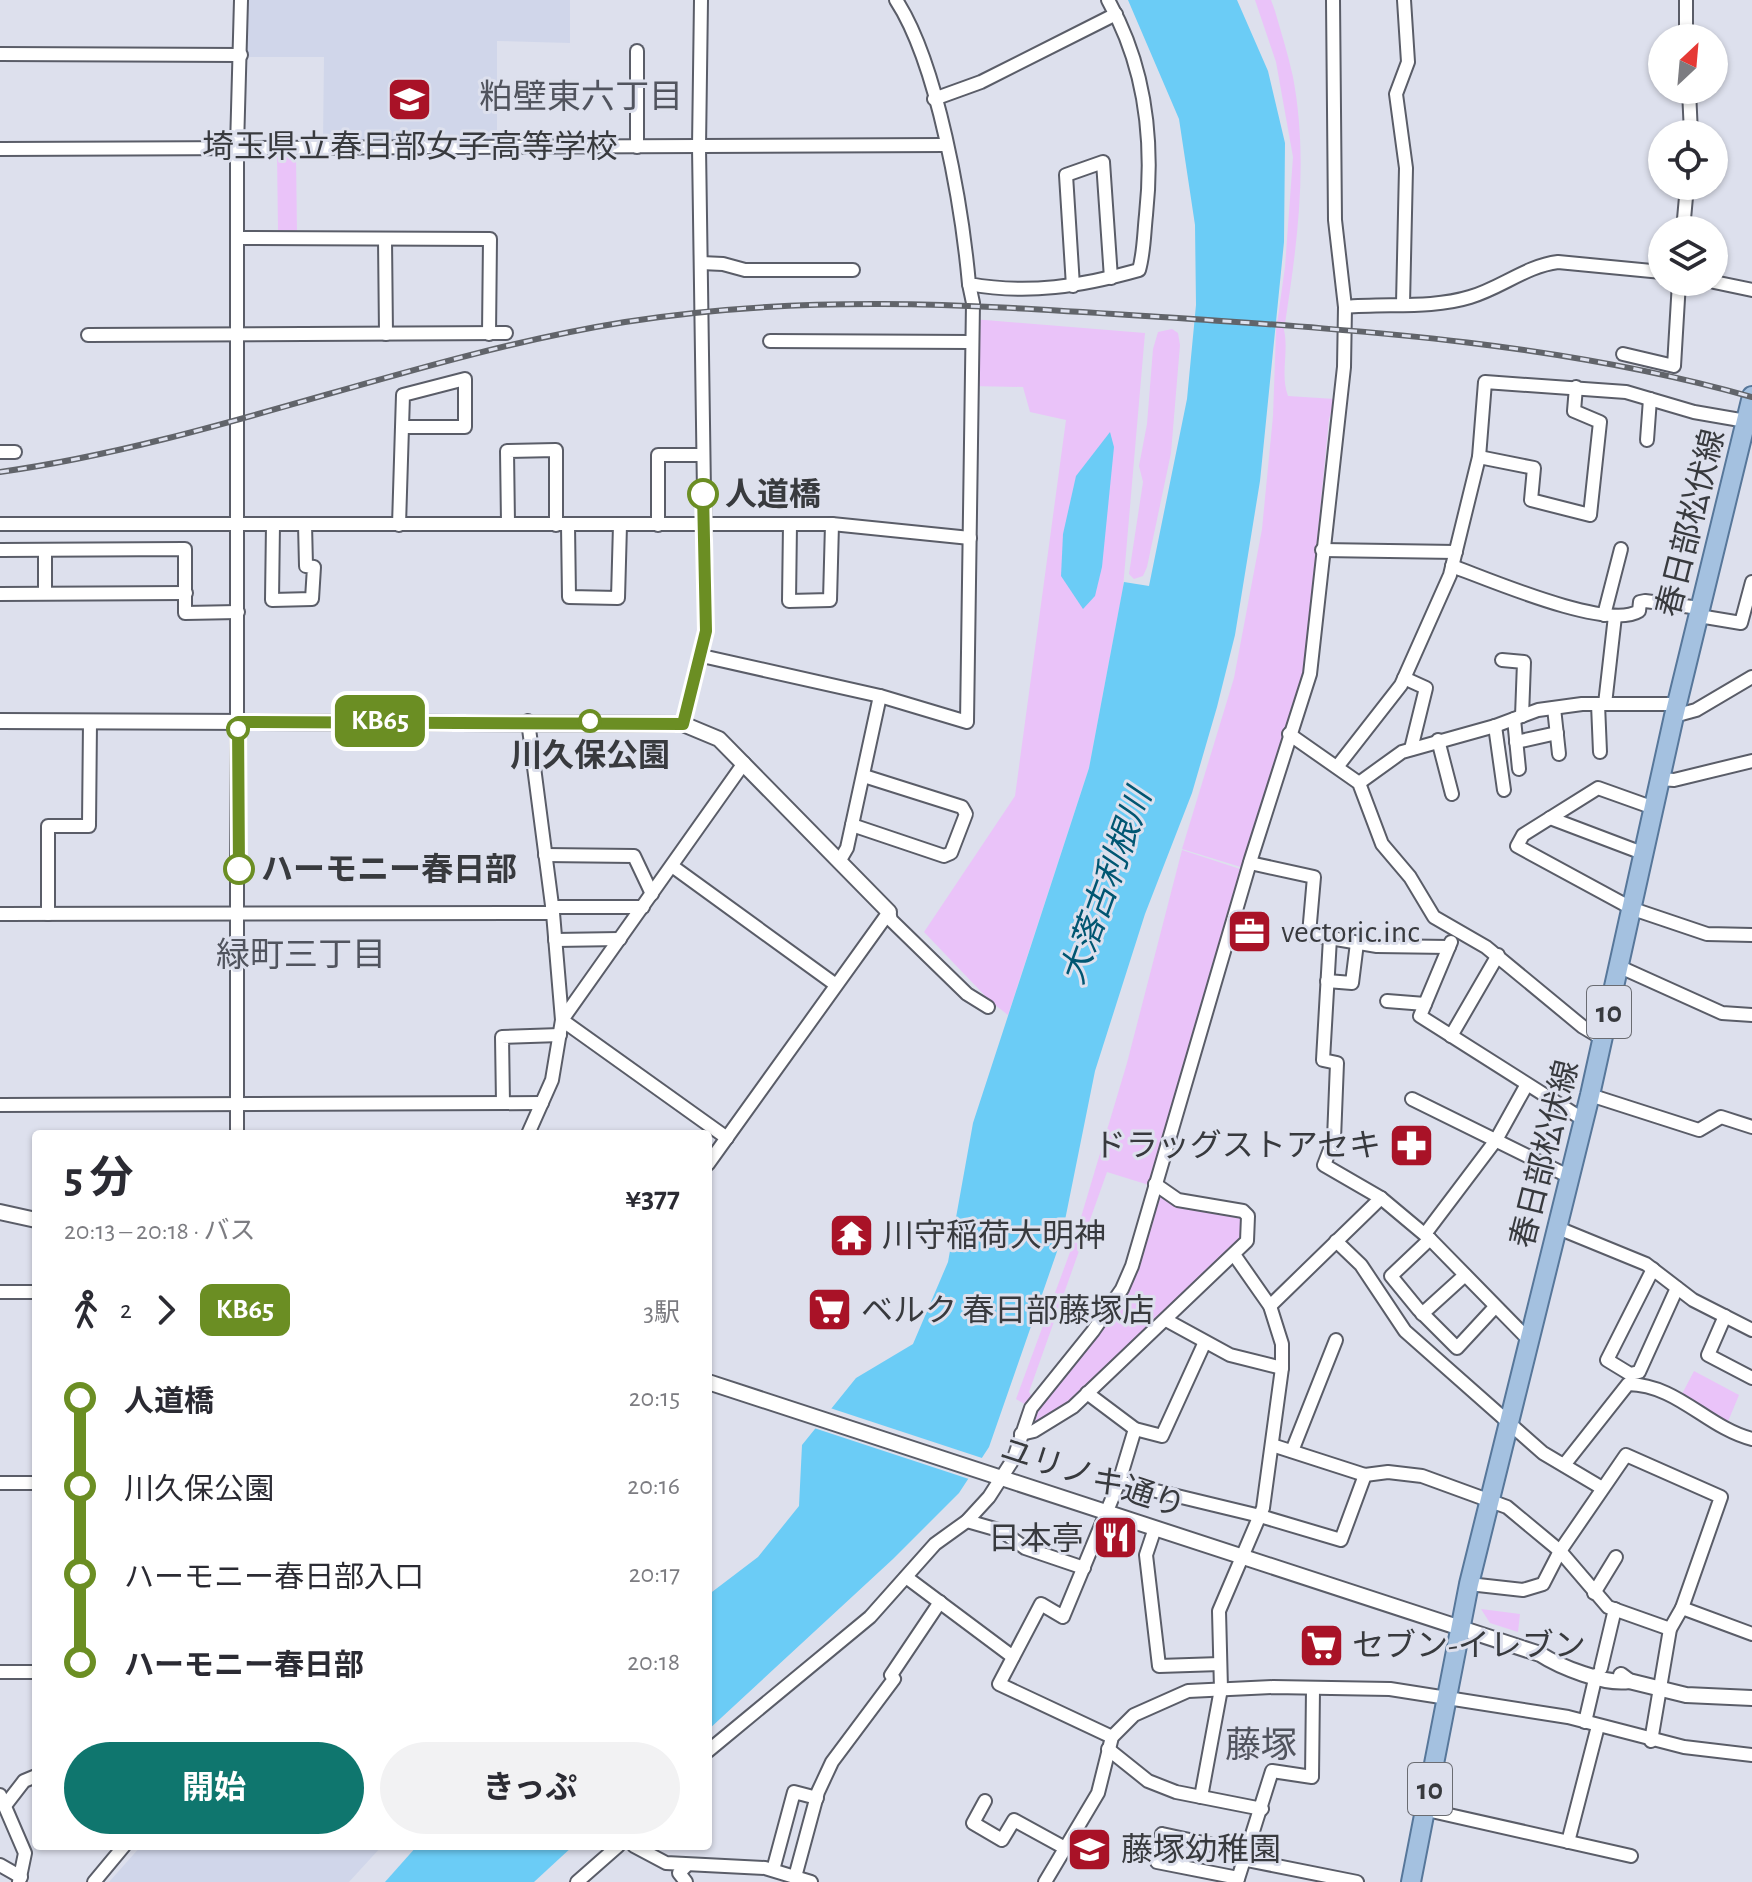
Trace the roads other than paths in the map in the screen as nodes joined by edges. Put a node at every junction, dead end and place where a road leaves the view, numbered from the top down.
1 (241, 0) edge
2 (701, 0) edge
3 (896, 0) edge
4 (1108, 0) edge
5 (1333, 0) edge
6 (1404, 0) edge
7 (1686, 0) edge
8 (1116, 14) junction
9 (1686, 24) edge
10 (637, 51) dead end
11 (0, 54) edge
12 (241, 55) junction
13 (934, 99) junction
14 (945, 145) junction
15 (237, 147) junction
16 (637, 147) junction
17 (699, 147) junction
18 (0, 149) edge
19 (238, 238) junction
20 (385, 239) junction
21 (701, 263) junction
22 (853, 270) dead end
23 (1648, 271) edge
24 (1111, 278) junction
25 (969, 284) junction
26 (1728, 285) edge
27 (1073, 286) junction
28 (1752, 290) edge
29 (1678, 296) edge
30 (1403, 304) junction
31 (1345, 307) junction
32 (506, 333) dead end
33 (386, 334) junction
34 (489, 334) junction
35 (88, 335) dead end
36 (238, 335) junction
37 (770, 341) dead end
38 (971, 342) junction
39 (1623, 354) dead end
40 (1576, 387) junction
41 (1650, 399) junction
42 (1749, 411) edge
43 (402, 427) junction
44 (1647, 440) dead end
45 (0, 452) edge
46 (15, 452) dead end
47 (703, 455) junction
48 (1479, 457) junction
49 (508, 523) junction
50 (0, 524) edge
51 (239, 524) junction
52 (273, 524) junction
53 (305, 524) junction
54 (703, 524) junction
55 (790, 524) junction
56 (832, 524) junction
57 (399, 525) junction
58 (562, 525) junction
59 (620, 525) junction
60 (658, 525) junction
61 (970, 538) junction
62 (1621, 549) dead end
63 (0, 550) edge
64 (45, 550) junction
65 (1322, 550) junction
66 (1456, 552) junction
67 (1452, 566) junction
68 (1752, 582) edge
69 (45, 593) junction
70 (186, 593) junction
71 (0, 594) edge
72 (238, 612) junction
73 (1700, 612) junction
74 (1609, 615) junction
75 (702, 656) junction
76 (1502, 660) dead end
77 (1752, 677) edge
78 (1404, 678) junction
79 (880, 696) junction
80 (1602, 704) junction
81 (1554, 708) junction
82 (1676, 710) junction
83 (1518, 718) junction
84 (0, 721) edge
85 (528, 721) junction
86 (90, 722) junction
87 (238, 722) junction
88 (683, 724) junction
89 (1495, 726) junction
90 (1557, 733) junction
91 (1289, 734) junction
92 (1438, 740) junction
93 (1516, 742) junction
94 (1411, 749) junction
95 (1600, 752) dead end
96 (1559, 754) dead end
97 (1752, 761) edge
98 (744, 763) junction
99 (1337, 767) junction
100 (1519, 769) dead end
101 (864, 776) junction
102 (1660, 779) junction
103 (1359, 783) junction
104 (1504, 790) dead end
105 (1452, 794) dead end
106 (1654, 808) junction
107 (1550, 818) junction
108 (852, 825) junction
109 (1645, 854) junction
110 (545, 855) junction
111 (840, 860) junction
112 (1250, 863) junction
113 (672, 866) junction
114 (652, 894) junction
115 (643, 907) junction
116 (1633, 909) junction
117 (552, 910) junction
118 (889, 912) junction
119 (239, 913) junction
120 (0, 914) edge
121 (48, 914) junction
122 (1454, 931) junction
123 (1752, 935) edge
124 (1330, 938) junction
125 (620, 939) junction
126 (555, 940) junction
127 (1357, 943) junction
128 (1449, 947) junction
129 (1498, 955) junction
130 (1620, 967) junction
131 (1327, 981) junction
132 (836, 985) junction
133 (1387, 1001) dead end
134 (1425, 1004) junction
135 (988, 1007) dead end
136 (1752, 1015) edge
137 (562, 1020) junction
138 (560, 1035) junction
139 (1451, 1036) junction
140 (1603, 1039) junction
141 (1526, 1086) junction
142 (1590, 1095) junction
143 (1412, 1099) dead end
144 (503, 1103) junction
145 (542, 1103) junction
146 (0, 1105) edge
147 (238, 1105) junction
148 (1584, 1120) junction
149 (1752, 1127) edge
150 (237, 1130) edge
151 (530, 1130) edge
152 (727, 1138) junction
153 (1496, 1140) junction
154 (712, 1159) edge
155 (1570, 1177) junction
156 (1155, 1184) junction
157 (1381, 1198) junction
158 (0, 1212) edge
159 (32, 1219) edge
160 (1558, 1228) junction
161 (1428, 1236) junction
162 (1336, 1241) junction
163 (1235, 1256) junction
164 (1653, 1269) junction
165 (1465, 1275) junction
166 (1677, 1288) junction
167 (0, 1292) edge
168 (32, 1292) edge
169 (1270, 1306) junction
170 (1495, 1307) junction
171 (1422, 1314) junction
172 (1725, 1316) junction
173 (1166, 1320) junction
174 (1752, 1330) edge
175 (1528, 1339) junction
176 (1336, 1340) dead end
177 (1204, 1344) junction
178 (1282, 1368) junction
179 (1752, 1378) edge
180 (712, 1383) edge
181 (1087, 1393) junction
182 (1508, 1420) junction
183 (1135, 1429) junction
184 (1021, 1434) junction
185 (1752, 1439) edge
186 (1272, 1445) junction
187 (1292, 1451) junction
188 (1564, 1465) junction
189 (1365, 1475) junction
190 (1003, 1476) junction
191 (1119, 1482) junction
192 (32, 1483) edge
193 (2, 1487) edge
194 (1602, 1488) junction
195 (1488, 1501) junction
196 (1107, 1512) junction
197 (1260, 1516) junction
198 (967, 1521) junction
199 (1155, 1528) junction
200 (1560, 1551) junction
201 (1241, 1555) junction
202 (1616, 1557) dead end
203 (1084, 1568) junction
204 (906, 1577) junction
205 (1469, 1584) junction
206 (1594, 1593) junction
207 (940, 1602) junction
208 (1682, 1608) junction
209 (1615, 1609) junction
210 (1460, 1627) junction
211 (1670, 1629) junction
212 (1752, 1634) edge
213 (1013, 1657) junction
214 (1220, 1664) junction
215 (0, 1672) edge
216 (32, 1672) edge
217 (1598, 1672) junction
218 (1221, 1689) junction
219 (1313, 1689) junction
220 (1660, 1690) junction
221 (1447, 1696) junction
222 (1752, 1698) edge
223 (1592, 1724) junction
224 (1651, 1741) junction
225 (1110, 1743) junction
226 (712, 1748) edge
227 (1752, 1755) edge
228 (32, 1778) edge
229 (1201, 1797) junction
230 (817, 1798) junction
231 (3, 1799) edge
232 (985, 1801) dead end
233 (1262, 1809) junction
234 (1427, 1810) junction
235 (1568, 1842) junction
236 (1065, 1848) junction
237 (121, 1850) edge
238 (613, 1850) edge
239 (642, 1850) edge
240 (1244, 1856) junction
241 (1631, 1856) dead end
242 (0, 1865) edge
243 (686, 1866) junction
244 (757, 1867) junction
245 (773, 1870) junction
246 (20, 1880) edge
247 (805, 1880) edge
248 (1238, 1880) edge
249 (94, 1882) edge
250 (577, 1882) edge
251 (686, 1882) edge
252 (754, 1882) edge
253 (1045, 1882) edge
254 (1357, 1882) edge
255 (1411, 1882) edge

1 - 12 street
2 - 17 street
3 - 13 street
4 - 8 street
5 - 31 street
6 - 30 street
7 - 9 street
8 - 13 street
8 - 24 street
10 - 16 street
11 - 12 street
12 - 15 street
13 - 14 street
14 - 17 street
14 - 25 street
15 - 16 street
15 - 18 street
15 - 19 street
16 - 17 street
17 - 21 street
19 - 20 street
19 - 36 street
20 - 33 street
20 - 34 street
21 - 22 street
21 - 47 street
23 - 30 street
24 - 27 street
24 - 27 street
25 - 27 street
25 - 38 street
26 - 28 street
29 - 39 street
30 - 31 street
31 - 65 street
32 - 34 street
33 - 34 street
33 - 36 street
35 - 36 street
36 - 51 street
37 - 38 street
38 - 61 street
40 - 41 street
40 - 48 street
40 - 48 street
41 - 42 street
41 - 44 street
42 - 73 main road, 春日部松伏線 / 10
43 - 43 street
43 - 57 street
45 - 46 street
47 - 54 street
47 - 60 street
48 - 66 street
49 - 57 street
49 - 58 street
49 - 58 street
50 - 51 street
51 - 52 street
51 - 72 street
52 - 53 street
52 - 53 street
53 - 57 street
54 - 55 street
54 - 60 street
54 - 75 street
55 - 56 street
55 - 56 street
56 - 61 street
58 - 59 street
58 - 59 street
59 - 60 street
61 - 79 street
62 - 74 street
63 - 64 street
64 - 69 street
64 - 70 street
65 - 66 street
65 - 91 street
66 - 67 street
67 - 74 street
67 - 78 street
68 - 73 street
69 - 70 street
69 - 71 street
70 - 72 street
72 - 87 street
73 - 74 street
73 - 82 main road, 春日部松伏線 / 10
74 - 80 street
75 - 79 street
75 - 88 street
76 - 83 street
77 - 82 street
78 - 94 street
78 - 99 street
79 - 101 street
80 - 81 street
80 - 82 street
80 - 95 street
81 - 83 street
81 - 90 street
82 - 102 main road, 春日部松伏線 / 10
83 - 89 street
83 - 93 street
84 - 86 street
85 - 87 street
85 - 88 street
85 - 110 street
86 - 87 street
86 - 121 street
87 - 119 street
88 - 98 street
89 - 92 street
89 - 104 street
90 - 93 street
90 - 96 street
91 - 99 street
91 - 112 street
92 - 94 street
92 - 105 street
93 - 100 street
94 - 103 street
97 - 102 street
98 - 111 street
98 - 113 street
99 - 103 street
101 - 108 street
101 - 108 street
102 - 106 main road, 春日部松伏線 / 10
103 - 122 street
106 - 107 street
106 - 109 main road, 春日部松伏線 / 10
107 - 109 street
107 - 116 street
108 - 111 street
109 - 116 main road, 春日部松伏線 / 10
110 - 114 street
110 - 117 street
111 - 118 street
112 - 124 street
112 - 156 street
113 - 114 street
113 - 132 street
114 - 115 street
115 - 117 street
115 - 125 street
116 - 123 street
116 - 130 main road, 春日部松伏線 / 10
117 - 119 street
117 - 126 street
118 - 132 street
118 - 135 street
119 - 121 street
119 - 147 street
120 - 121 street
122 - 128 street
122 - 129 street
124 - 127 street
124 - 131 street
125 - 126 street
125 - 137 street
126 - 137 street
127 - 128 street
127 - 131 street
128 - 134 street
129 - 139 street
129 - 140 street
130 - 136 street
130 - 140 main road, 春日部松伏線 / 10
131 - 157 street
132 - 152 street
133 - 134 street
134 - 139 street
137 - 138 street
137 - 152 street
138 - 144 street
138 - 145 street
139 - 141 street
140 - 142 main road, 春日部松伏線 / 10
141 - 148 street
141 - 153 street
142 - 148 main road, 春日部松伏線 / 10
142 - 149 street
143 - 153 street
144 - 145 street
144 - 147 street
145 - 151 street
146 - 147 street
147 - 150 street
148 - 155 main road, 春日部松伏線 / 10
152 - 154 street
153 - 155 street
153 - 161 street
155 - 160 main road, 春日部松伏線 / 10
156 - 163 street
156 - 184 street
157 - 161 street
157 - 162 street
158 - 159 street
160 - 164 street
160 - 175 main road, 春日部松伏線 / 10
161 - 165 street
161 - 171 street
162 - 169 street
162 - 182 street
163 - 169 street
163 - 173 street
164 - 166 street
164 - 166 street
165 - 170 street
165 - 171 street
166 - 172 street
167 - 168 street
169 - 178 street
170 - 171 street
170 - 175 street
172 - 174 street
172 - 179 street
173 - 177 street
173 - 181 street
175 - 182 main road, 春日部松伏線 / 10
176 - 187 street
177 - 178 street
177 - 183 street
178 - 186 street
180 - 190 street, ユリノキ通り
181 - 183 street
181 - 184 street
182 - 188 street
182 - 195 main road, 春日部松伏線 / 10
183 - 191 street
184 - 190 street
185 - 188 street
186 - 187 street
186 - 197 street
187 - 189 street
188 - 194 street
189 - 195 street
189 - 197 street
190 - 196 street, ユリノキ通り
190 - 198 street
191 - 196 street
191 - 197 street
192 - 193 street
194 - 200 street
194 - 208 street
195 - 200 street
195 - 205 main road, 春日部松伏線 / 10
196 - 199 street, ユリノキ通り
196 - 203 street
197 - 201 street
198 - 203 street
198 - 204 street
199 - 201 street, ユリノキ通り
199 - 214 street
200 - 205 street
200 - 206 street
201 - 210 street, ユリノキ通り
201 - 214 street
202 - 206 street
203 - 213 street
204 - 207 street
204 - 226 street
205 - 210 main road, 春日部松伏線 / 10
206 - 209 street
207 - 213 street
207 - 230 street
208 - 211 street
208 - 212 street
209 - 211 street
209 - 217 street
210 - 217 street, ユリノキ通り
210 - 221 main road, 春日部松伏線 / 10
211 - 220 street
213 - 225 street
214 - 218 street
215 - 216 street
217 - 220 street, ユリノキ通り
217 - 223 street
218 - 219 street
218 - 225 street
218 - 229 street
219 - 221 street
219 - 233 street
220 - 222 street, ユリノキ通り
220 - 224 street
221 - 223 street
221 - 234 main road, 春日部松伏線 / 10
223 - 224 street
223 - 235 street
224 - 227 street
225 - 229 street
225 - 236 street
228 - 231 street
229 - 233 street
230 - 245 street
230 - 247 street
231 - 246 street
232 - 236 street
233 - 240 street
234 - 235 street
234 - 255 main road, 春日部松伏線 / 10
235 - 241 street
236 - 253 street
237 - 249 street
238 - 250 street
239 - 243 street
240 - 248 street
240 - 248 street
240 - 254 street
242 - 246 street
243 - 244 street
243 - 251 street
244 - 245 street
244 - 252 street
245 - 247 street

